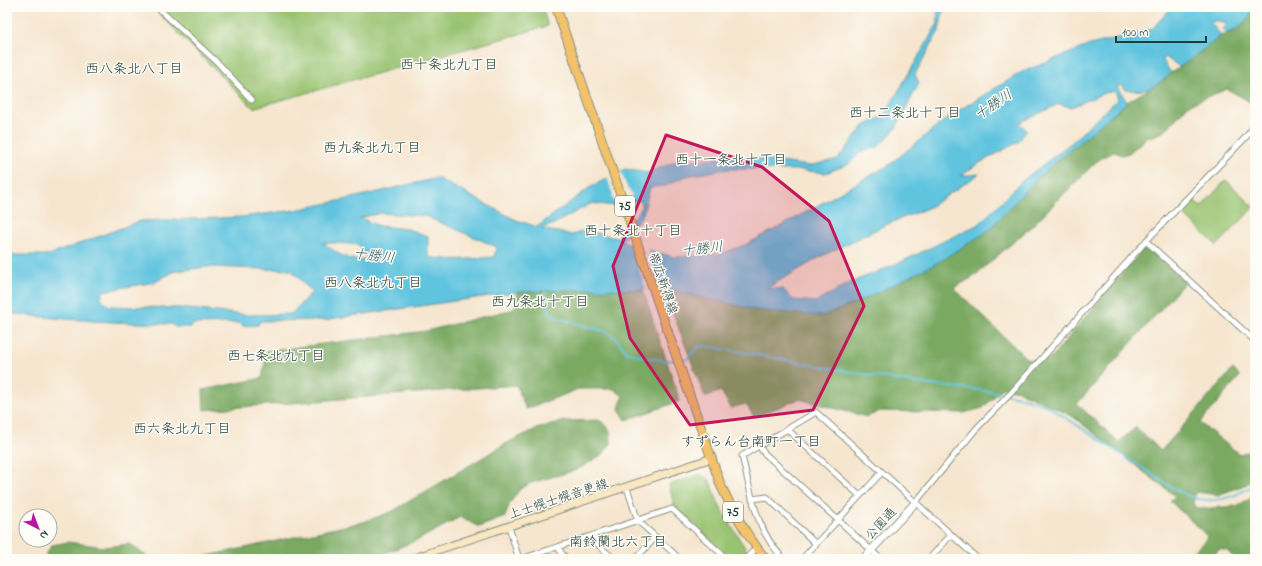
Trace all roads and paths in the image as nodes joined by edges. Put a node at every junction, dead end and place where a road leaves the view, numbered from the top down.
1 (157, 7) edge
2 (556, 7) edge
3 (252, 100) dead end
4 (1255, 126) edge
5 (1146, 241) junction
6 (1255, 341) edge
7 (787, 428) junction
8 (759, 445) junction
9 (712, 458) junction
10 (882, 472) junction
11 (627, 488) junction
12 (860, 496) junction
13 (752, 499) junction
14 (915, 502) junction
15 (838, 520) junction
16 (638, 521) junction
17 (508, 527) junction
18 (593, 535) junction
19 (951, 535) junction
20 (656, 537) junction
21 (816, 544) junction
22 (558, 547) junction
23 (756, 548) junction
24 (871, 550) junction
25 (412, 559) edge
26 (520, 559) edge
27 (567, 559) edge
28 (614, 559) edge
29 (635, 559) edge
30 (680, 559) edge
31 (727, 559) edge
32 (746, 559) edge
33 (766, 559) edge
34 (784, 559) edge
35 (802, 559) edge
36 (863, 559) edge
37 (881, 559) edge
38 (930, 559) edge
39 (978, 559) edge

1 - 3 street
2 - 9 main road, 帯広新得線 / 75
4 - 5 street
5 - 6 street
5 - 14 street
7 - 8 street
7 - 10 street
7 - 12 street
8 - 13 street
8 - 15 street
9 - 11 main road, 上士幌士幌音更線
9 - 23 main road, 帯広新得線 / 75
10 - 12 street
10 - 14 street
11 - 16 street
11 - 17 main road, 上士幌士幌音更線
12 - 15 street
13 - 21 street
13 - 34 street
14 - 19 street
14 - 24 street, 公園通
15 - 21 street
15 - 24 street
16 - 18 street
16 - 20 street
16 - 31 street
17 - 25 main road, 上士幌士幌音更線
17 - 26 street
18 - 22 street
18 - 28 street
19 - 38 street
19 - 39 street
20 - 29 street
20 - 30 street
21 - 35 street
22 - 26 street
22 - 27 street
23 - 32 street
23 - 33 main road, 帯広新得線 / 75
24 - 36 street, 公園通
24 - 37 street

